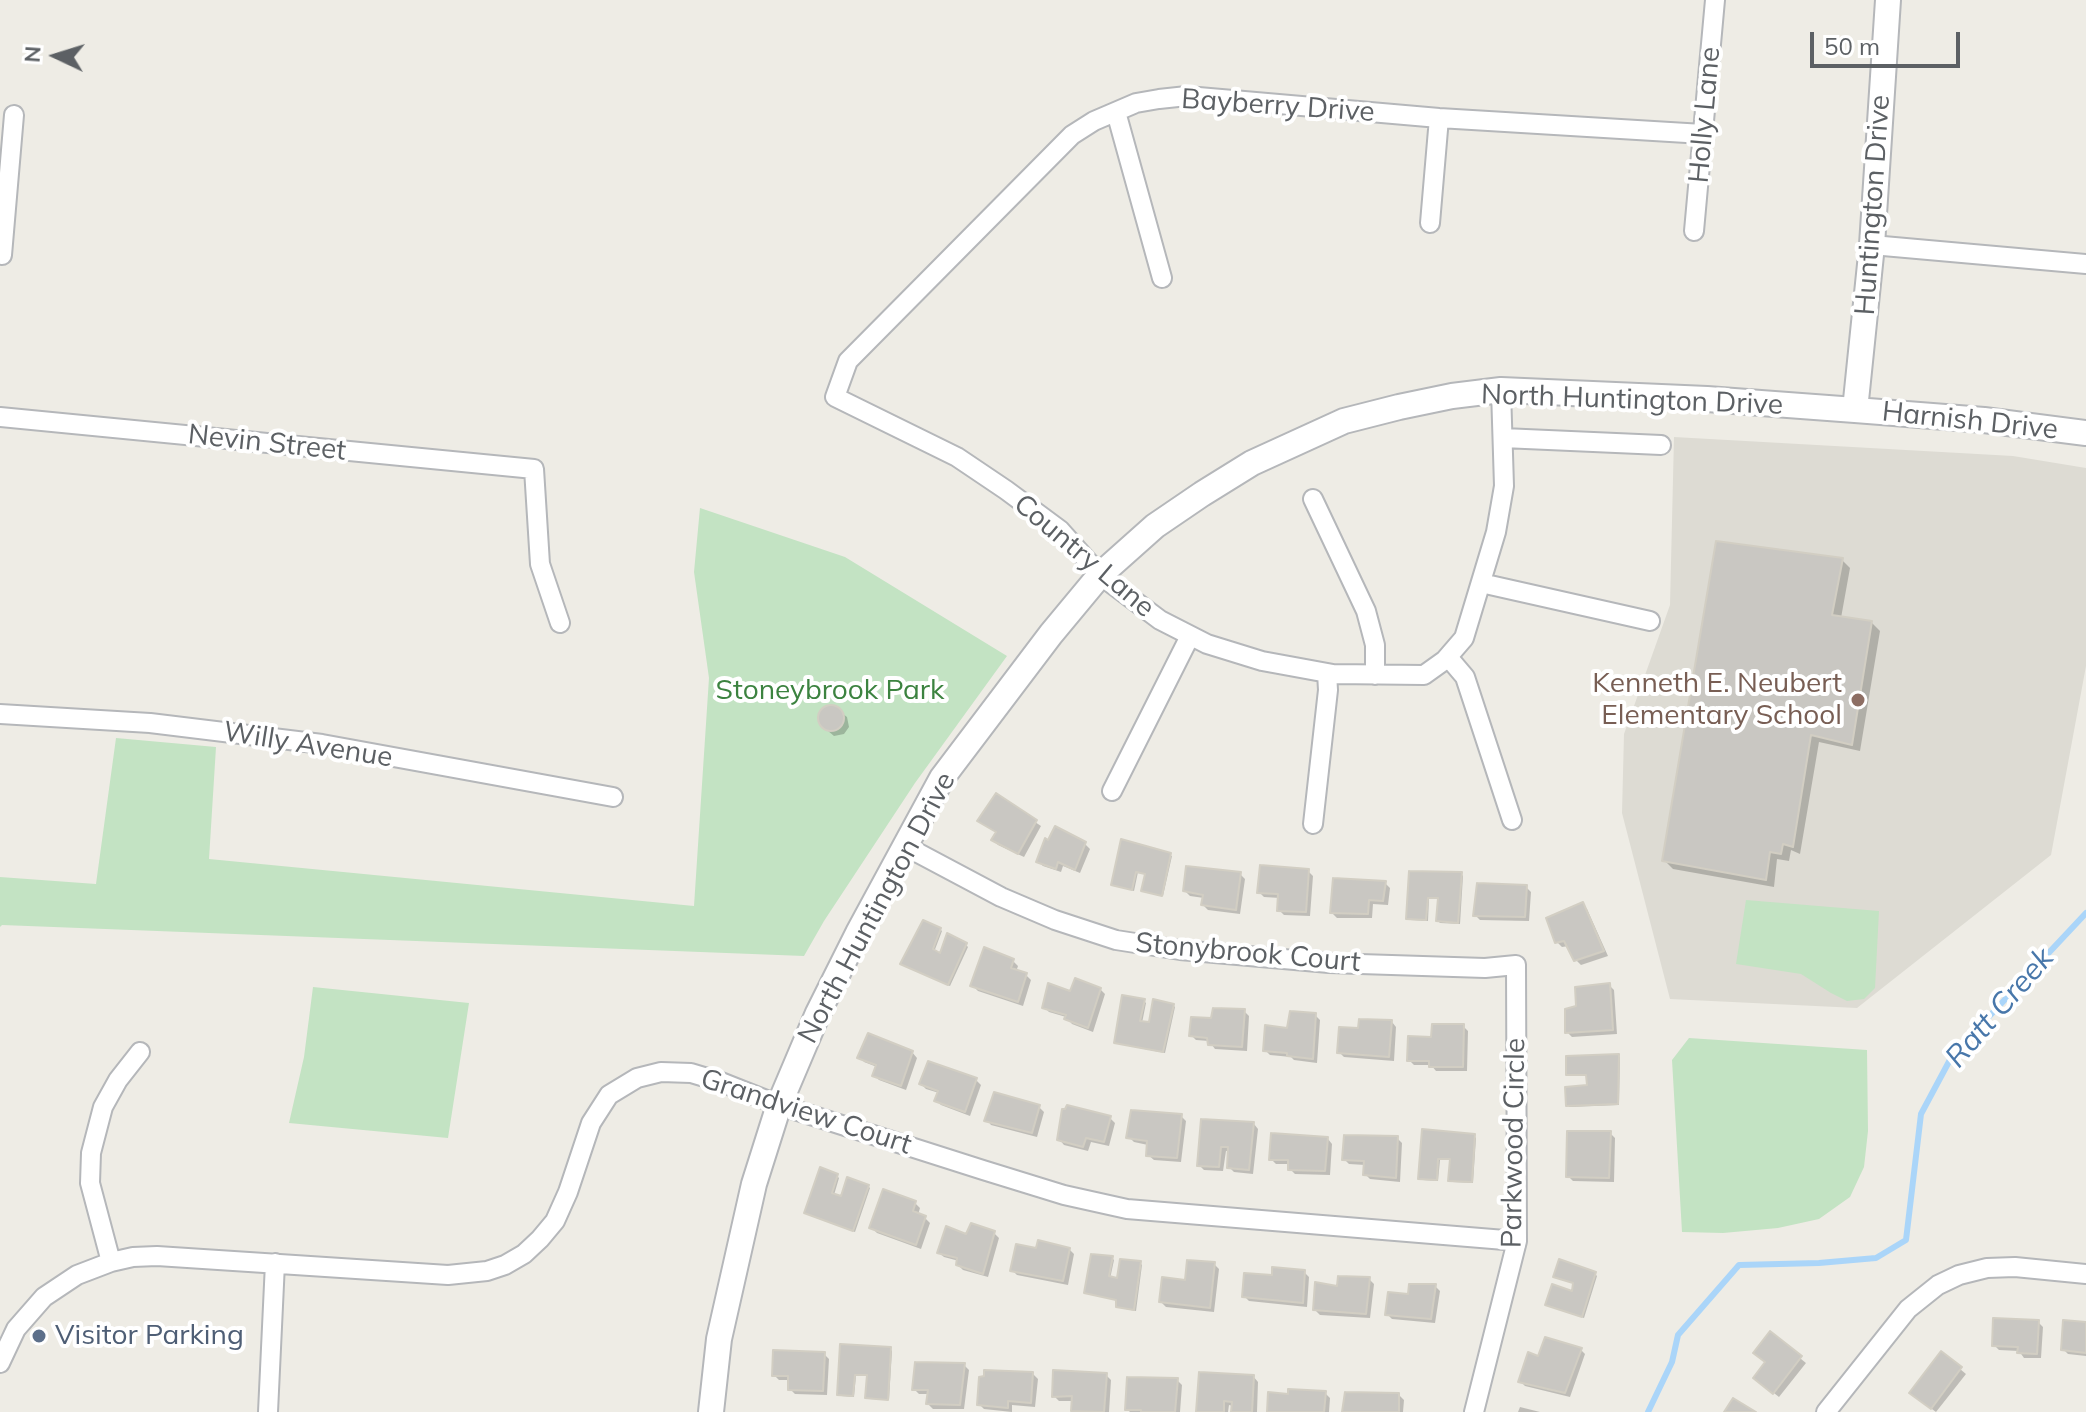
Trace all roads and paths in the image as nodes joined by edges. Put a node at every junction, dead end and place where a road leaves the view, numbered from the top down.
1 (1715, 0) edge
2 (1888, 0) edge
3 (1116, 112) junction
4 (14, 115) dead end
5 (1439, 118) junction
6 (1703, 134) junction
7 (1430, 223) dead end
8 (1694, 231) dead end
9 (1872, 245) junction
10 (1, 261) edge
11 (2086, 264) edge
12 (1162, 278) dead end
13 (1501, 390) junction
14 (835, 397) joint
15 (1855, 410) junction
16 (0, 417) edge
17 (2086, 433) edge
18 (1503, 438) junction
19 (1661, 445) dead end
20 (1313, 499) dead end
21 (1100, 575) junction
22 (1481, 583) junction
23 (1650, 621) dead end
24 (560, 623) dead end
25 (1190, 636) junction
26 (1448, 657) junction
27 (1327, 673) junction
28 (1375, 675) junction
29 (0, 714) edge
30 (1112, 791) dead end
31 (613, 797) dead end
32 (1512, 820) dead end
33 (1313, 824) dead end
34 (905, 846) junction
35 (1516, 965) joint
36 (140, 1052) dead end
37 (779, 1105) junction
38 (1517, 1241) junction
39 (111, 1262) junction
40 (275, 1263) junction
41 (2086, 1274) edge
42 (0, 1363) edge
43 (268, 1412) edge
44 (711, 1412) edge
45 (1474, 1412) edge
46 (1826, 1412) edge

1 - 6 street, Holly Lane
2 - 9 street, Huntington Drive
3 - 5 street, Bayberry Drive
3 - 12 street
3 - 14 street, Bayberry Drive
4 - 10 street
5 - 6 street, Bayberry Drive
5 - 7 street
6 - 8 street, Holly Lane
9 - 11 street
9 - 15 street, Huntington Drive
13 - 15 street, North Huntington Drive
13 - 18 street
13 - 21 street, North Huntington Drive
14 - 21 street, Country Lane
15 - 17 street, Harnish Drive
16 - 24 street, Nevin Street
18 - 19 street
18 - 22 street
20 - 28 street
21 - 25 street, Country Lane
21 - 34 street, North Huntington Drive
22 - 23 street
22 - 26 street
25 - 27 street, Country Lane
25 - 30 street
26 - 28 street, Country Lane
26 - 32 street
27 - 28 street, Country Lane
27 - 33 street
29 - 31 street, Willy Avenue
34 - 35 street, Stonybrook Court
34 - 37 street, North Huntington Drive
35 - 38 street, Parkwood Circle
36 - 39 street
37 - 38 street, Grandview Court
37 - 40 street, Grandview Court
37 - 44 street, North Huntington Drive
38 - 45 street, Parkwood Circle
39 - 40 street, Grandview Court
39 - 42 street, Grandview Court
40 - 43 street
41 - 46 street

